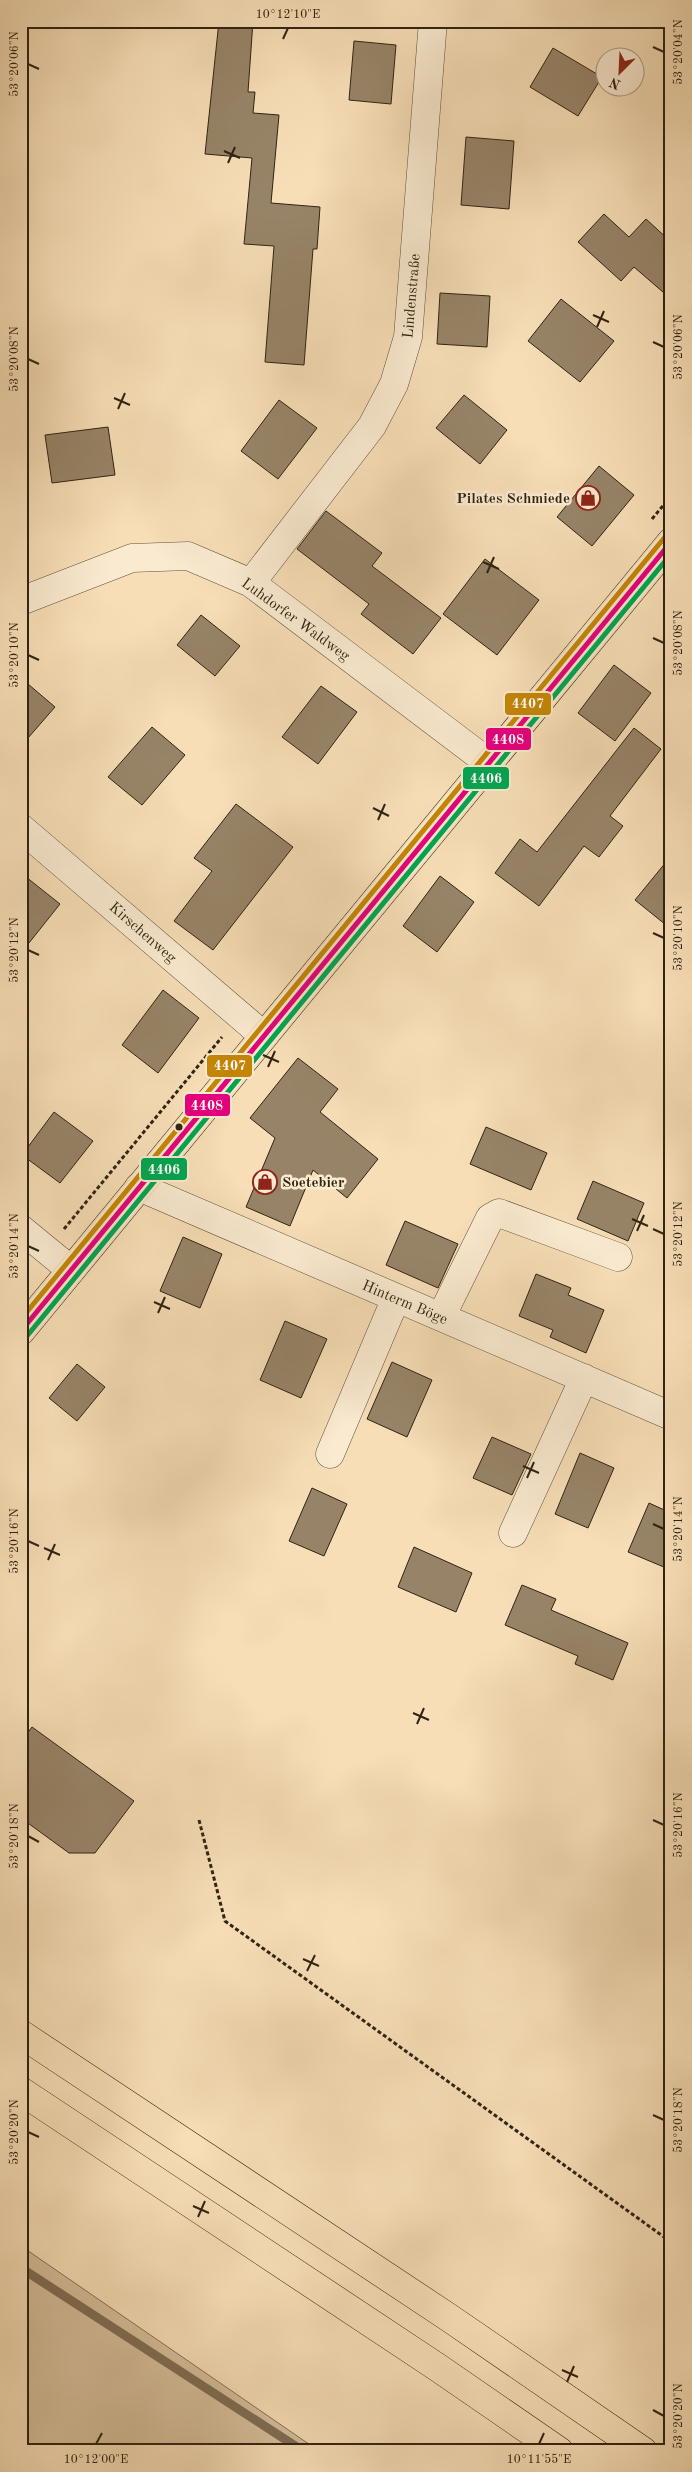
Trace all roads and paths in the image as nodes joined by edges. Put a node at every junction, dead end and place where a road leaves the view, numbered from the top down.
1 (433, 21) edge
2 (671, 542) edge
3 (251, 583) junction
4 (21, 601) edge
5 (489, 763) junction
6 (21, 828) edge
7 (264, 1036) junction
8 (139, 1187) junction
9 (21, 1229) edge
10 (618, 1257) dead end
11 (71, 1270) junction
12 (396, 1298) junction
13 (440, 1317) junction
14 (21, 1331) edge
15 (584, 1378) junction
16 (671, 1416) edge
17 (330, 1454) dead end
18 (513, 1534) dead end
19 (199, 1820) dead end
20 (21, 2034) edge
21 (21, 2090) edge
22 (671, 2242) edge
23 (558, 2451) edge
24 (643, 2451) edge

1 - 3 street, Lindenstraße
2 - 5 main road
3 - 4 street, Luhdorfer Waldweg
3 - 5 street, Luhdorfer Waldweg
5 - 7 main road
6 - 7 street, Kirschenweg
7 - 8 main road
8 - 11 main road
8 - 12 street, Hinterm Böge
9 - 11 street
10 - 13 street
11 - 14 main road
12 - 13 street, Hinterm Böge
12 - 17 street
13 - 15 street, Hinterm Böge
15 - 16 street, Hinterm Böge
15 - 18 street
19 - 22 path
20 - 24 main road
21 - 23 main road

